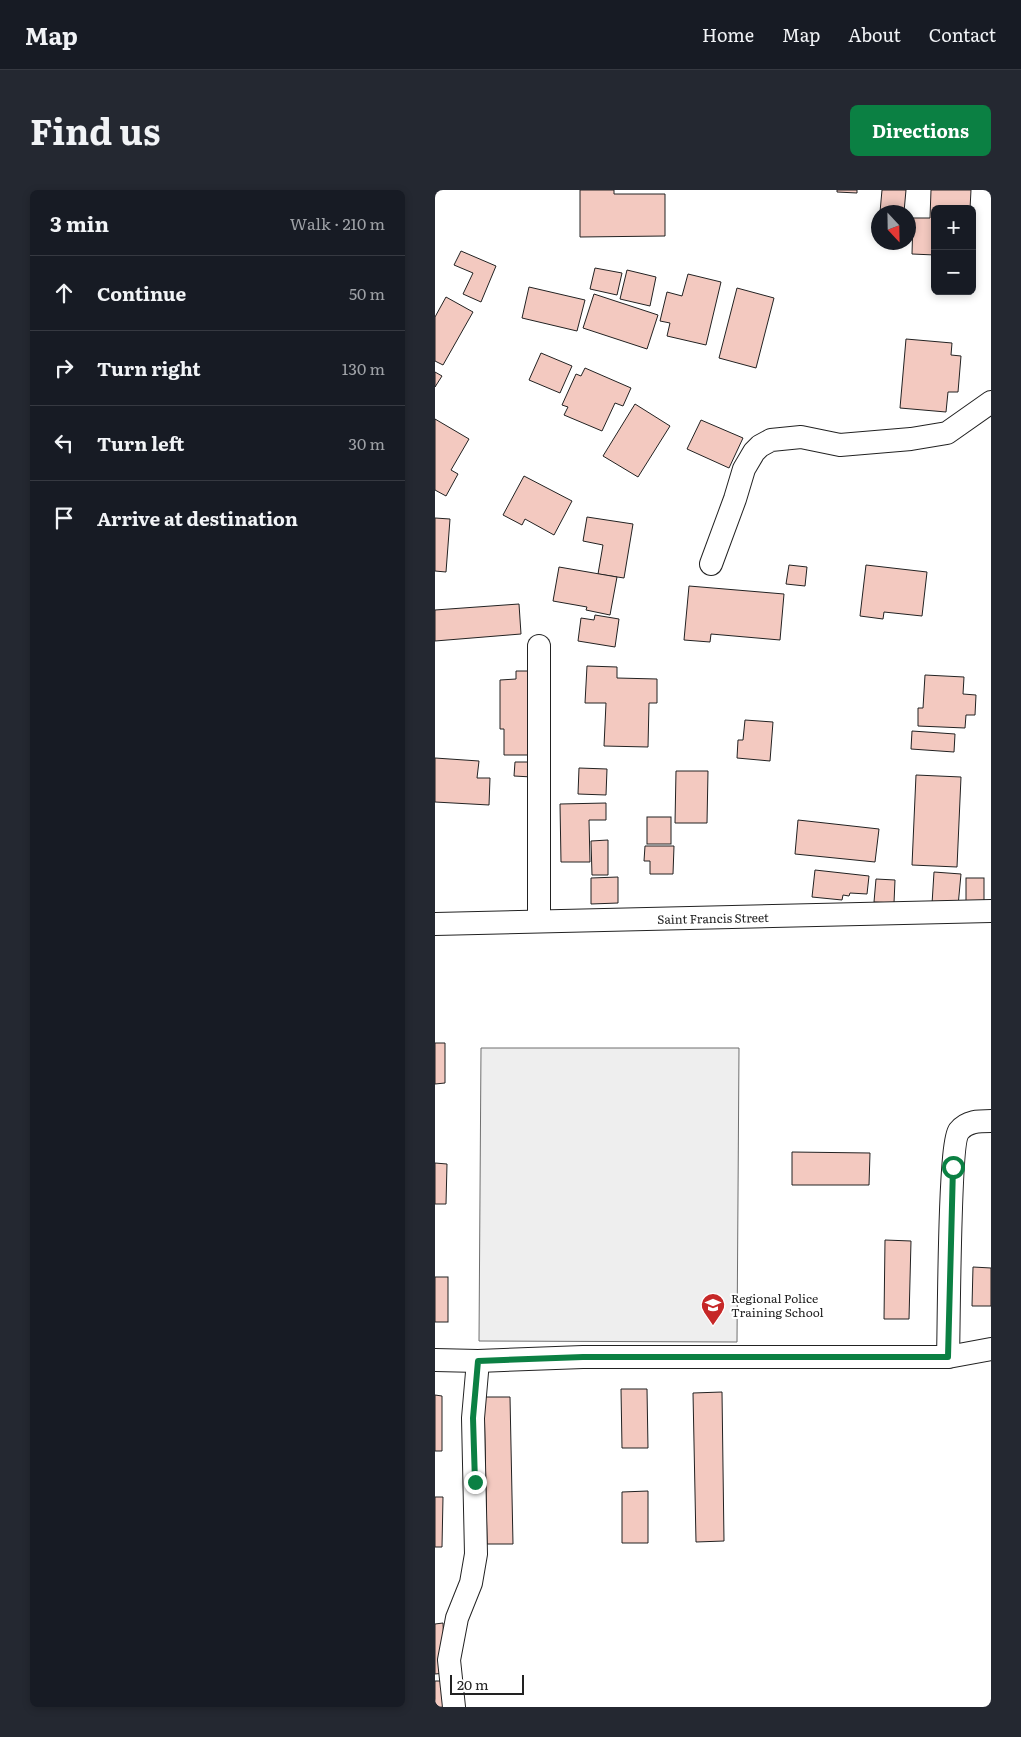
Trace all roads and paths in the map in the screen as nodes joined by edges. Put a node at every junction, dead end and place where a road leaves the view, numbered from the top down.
1 (991, 402) edge
2 (711, 564) dead end
3 (539, 646) dead end
4 (991, 911) edge
5 (539, 921) junction
6 (435, 924) edge
7 (991, 1122) edge
8 (991, 1349) edge
9 (948, 1357) junction
10 (435, 1360) edge
11 (478, 1361) junction
12 (454, 1707) edge

1 - 2 street
3 - 5 street
4 - 5 street, Saint Francis Street
5 - 6 street, Saint Francis Street
7 - 9 street
8 - 9 street
9 - 11 street
10 - 11 street
11 - 12 street

